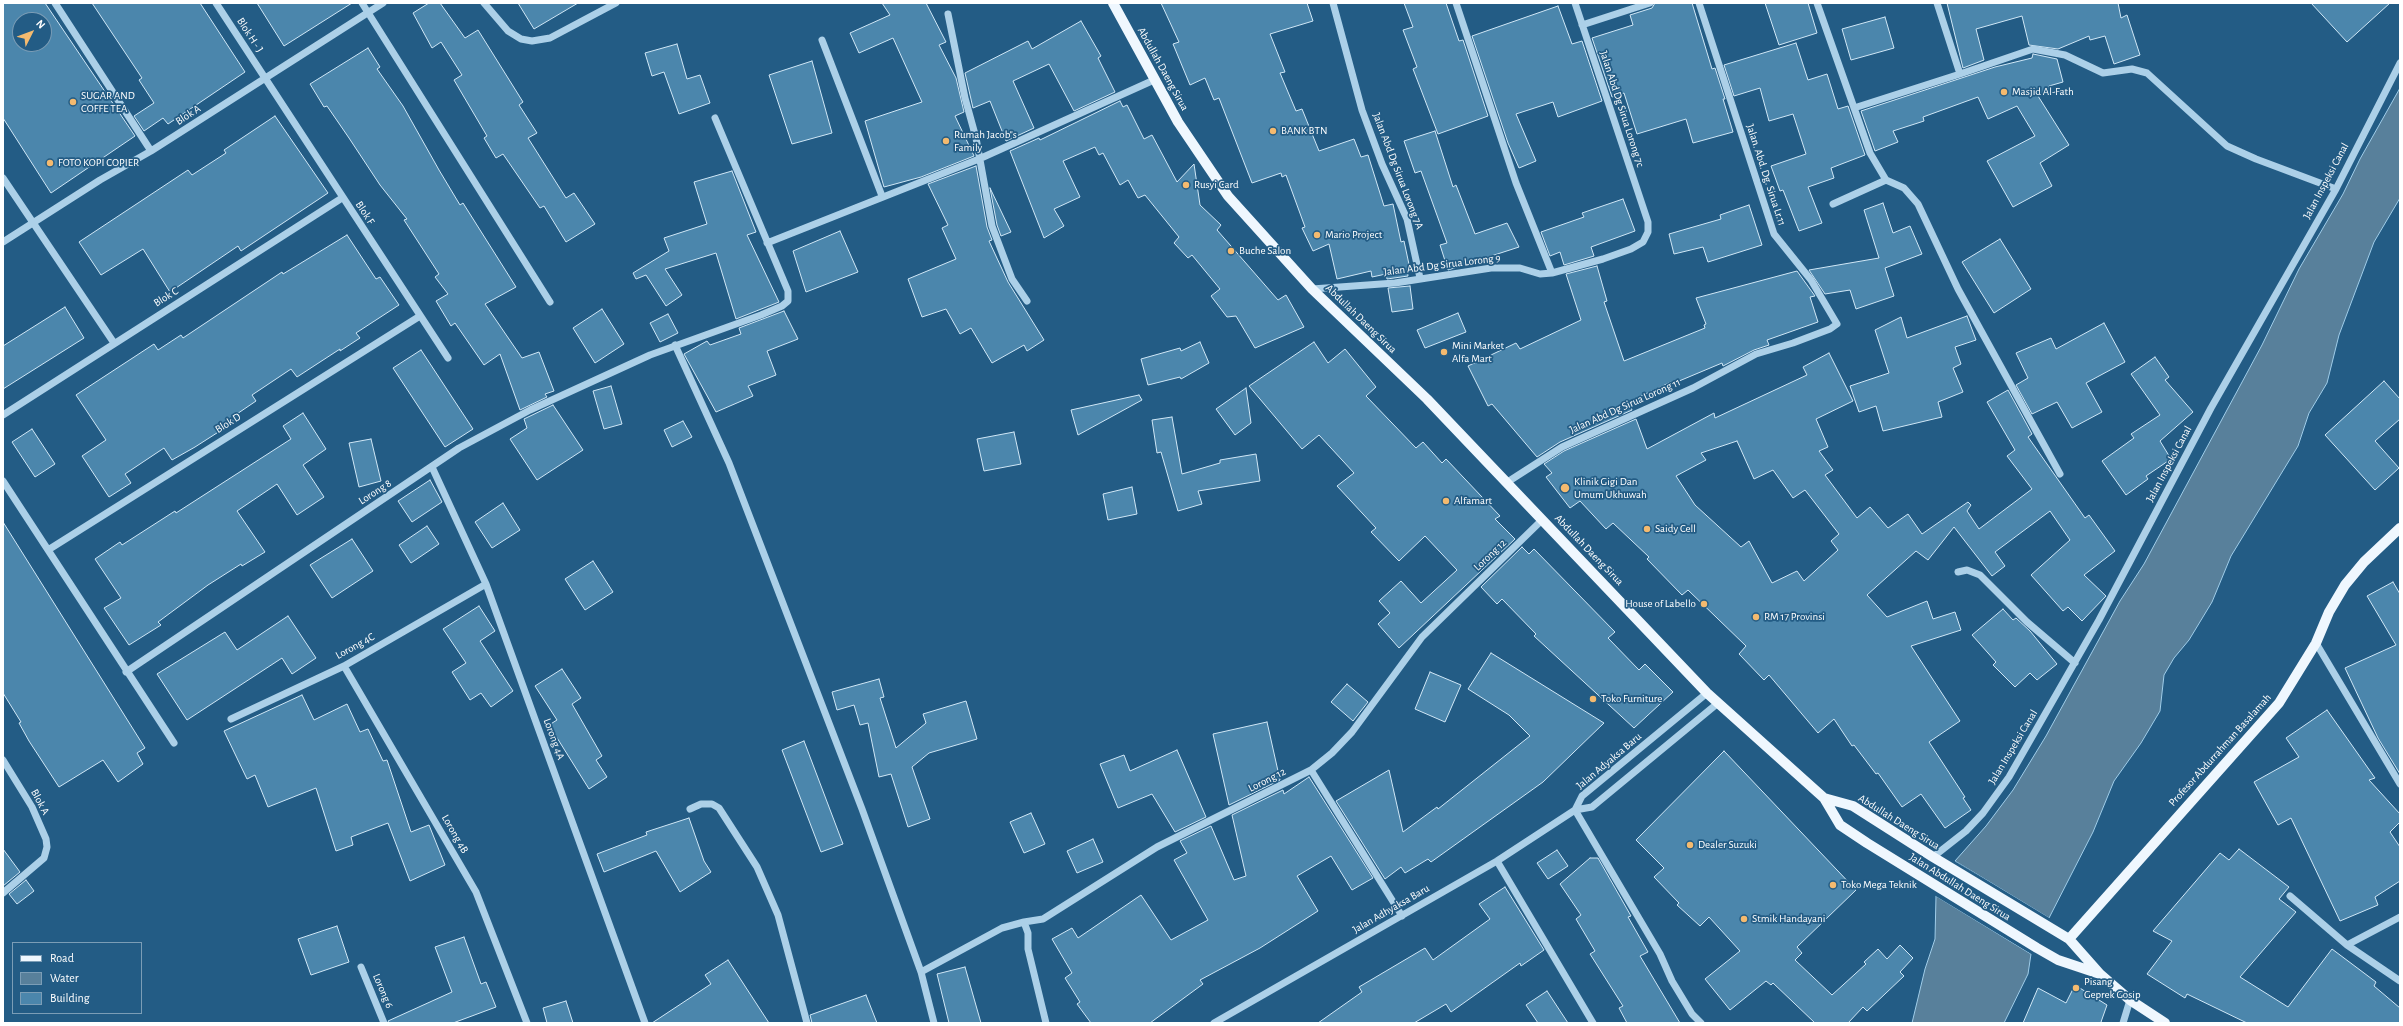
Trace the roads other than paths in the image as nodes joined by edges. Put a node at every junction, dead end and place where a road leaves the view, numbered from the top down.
1 (55, 3) edge
2 (216, 3) edge
3 (362, 3) edge
4 (383, 3) edge
5 (484, 3) edge
6 (616, 3) edge
7 (1113, 3) edge
8 (1333, 3) edge
9 (1456, 3) edge
10 (1575, 3) edge
11 (1650, 3) edge
12 (1699, 3) edge
13 (1817, 3) edge
14 (1937, 3) edge
15 (368, 13) junction
16 (948, 14) dead end
17 (1582, 25) junction
18 (822, 40) dead end
19 (2400, 63) edge
20 (1960, 74) junction
21 (265, 78) junction
22 (1154, 80) junction
23 (1854, 108) junction
24 (715, 118) dead end
25 (151, 151) junction
26 (979, 159) junction
27 (3, 178) edge
28 (1886, 180) junction
29 (2336, 189) junction
30 (882, 196) junction
31 (342, 198) junction
32 (1833, 204) dead end
33 (1648, 222) joint
34 (33, 223) junction
35 (3, 242) edge
36 (767, 243) junction
37 (1552, 273) junction
38 (1420, 278) junction
39 (1312, 289) junction
40 (1027, 301) dead end
41 (550, 302) dead end
42 (420, 316) junction
43 (114, 343) junction
44 (672, 346) junction
45 (1756, 354) joint
46 (448, 358) dead end
47 (3, 415) edge
48 (432, 467) junction
49 (2060, 474) dead end
50 (3, 481) edge
51 (1506, 483) junction
52 (1542, 520) junction
53 (2400, 528) edge
54 (48, 550) junction
55 (1958, 572) dead end
56 (486, 584) junction
57 (2316, 643) junction
58 (2075, 663) junction
59 (344, 666) junction
60 (126, 672) junction
61 (1707, 693) junction
62 (1718, 703) junction
63 (231, 719) dead end
64 (174, 743) dead end
65 (3, 760) edge
66 (1311, 770) junction
67 (2400, 784) edge
68 (1824, 798) junction
69 (690, 809) dead end
70 (1575, 810) junction
71 (1933, 858) junction
72 (1497, 861) junction
73 (3, 893) edge
74 (2290, 896) dead end
75 (1402, 916) junction
76 (2400, 917) edge
77 (1024, 922) junction
78 (2069, 939) junction
79 (2347, 945) junction
80 (361, 967) dead end
81 (921, 972) junction
82 (2100, 974) junction
83 (2400, 981) edge
84 (2130, 1000) junction
85 (384, 1023) edge
86 (528, 1023) edge
87 (645, 1023) edge
88 (807, 1023) edge
89 (934, 1023) edge
90 (1046, 1023) edge
91 (1214, 1023) edge
92 (1593, 1023) edge
93 (1701, 1023) edge
94 (2122, 1023) edge
95 (2165, 1023) edge

1 - 25 street
2 - 21 street, Blok H - J
3 - 15 street
4 - 15 street, Blok A
5 - 6 street
7 - 22 main road, Abdullah Daeng Sirua
8 - 38 street, Jalan Abd Dg Sirua Lorong 7A
9 - 37 street
10 - 17 street, Jalan Abd Dg Sirua Lorong 7c
11 - 17 street
12 - 45 street, Jalan. Abd. Dg. Sirua Lr.11
13 - 23 street
14 - 20 street
15 - 21 street, Blok A
15 - 41 street
16 - 26 street
17 - 33 street, Jalan Abd Dg Sirua Lorong 7c
18 - 30 street
19 - 29 street, Jalan Inspeksi Canal
20 - 23 street
20 - 29 street
21 - 25 street, Blok A
21 - 31 street, Blok F
22 - 26 street
22 - 39 main road, Abdullah Daeng Sirua
23 - 28 street
24 - 36 street
25 - 34 street, Blok A
26 - 30 street
26 - 40 street
27 - 34 street
28 - 32 street
28 - 49 street
29 - 58 street, Jalan Inspeksi Canal
30 - 36 street
31 - 42 street, Blok F
31 - 43 street, Blok C
33 - 37 street, Jalan Abd Dg Sirua Lorong 9
34 - 35 street, Blok A
34 - 43 street
36 - 44 street, Lorong 8
37 - 38 street, Jalan Abd Dg Sirua Lorong 9
38 - 39 street, Jalan Abd Dg Sirua Lorong 9
39 - 51 main road, Abdullah Daeng Sirua
42 - 46 street, Blok F
42 - 54 street, Blok D
43 - 47 street, Blok C
44 - 48 street, Lorong 8
44 - 81 street
45 - 51 street, Jalan Abd Dg Sirua Lorong 11
48 - 56 street, Lorong 4A
48 - 60 street, Lorong 8
50 - 54 street
51 - 52 main road, Abdullah Daeng Sirua
52 - 61 main road, Abdullah Daeng Sirua
52 - 66 street, Lorong 12
53 - 57 main road, Profesor Abdurrahman Basalamah
54 - 60 street
55 - 58 street
56 - 59 street, Lorong 4C
56 - 87 street, Lorong 4A
57 - 67 street
57 - 78 main road, Profesor Abdurrahman Basalamah
58 - 71 street, Jalan Inspeksi Canal
59 - 63 street, Lorong 4C
59 - 86 street, Lorong 4B
60 - 64 street
61 - 62 main road, Abdullah Daeng Sirua
61 - 70 street, Jalan Adyaksa Baru
62 - 68 main road, Abdullah Daeng Sirua
62 - 70 street
65 - 73 street, Blok A
66 - 75 street
66 - 77 street, Lorong 12
68 - 71 main road, Abdullah Daeng Sirua
68 - 82 main road, Jalan Abdullah Daeng Sirua
69 - 88 street
70 - 72 street, Jalan Adhyaksa Baru
70 - 93 street
71 - 78 main road, Abdullah Daeng Sirua
72 - 75 street, Jalan Adhyaksa Baru
72 - 92 street
74 - 79 street
75 - 91 street, Jalan Adhyaksa Baru
76 - 79 street
77 - 81 street, Lorong 12
77 - 90 street
78 - 82 main road, Abdullah Daeng Sirua
79 - 83 street
80 - 85 street, Lorong 6
81 - 89 street
82 - 84 main road, Abdullah Daeng Sirua
84 - 94 street
84 - 95 main road, Abdullah Daeng Sirua

